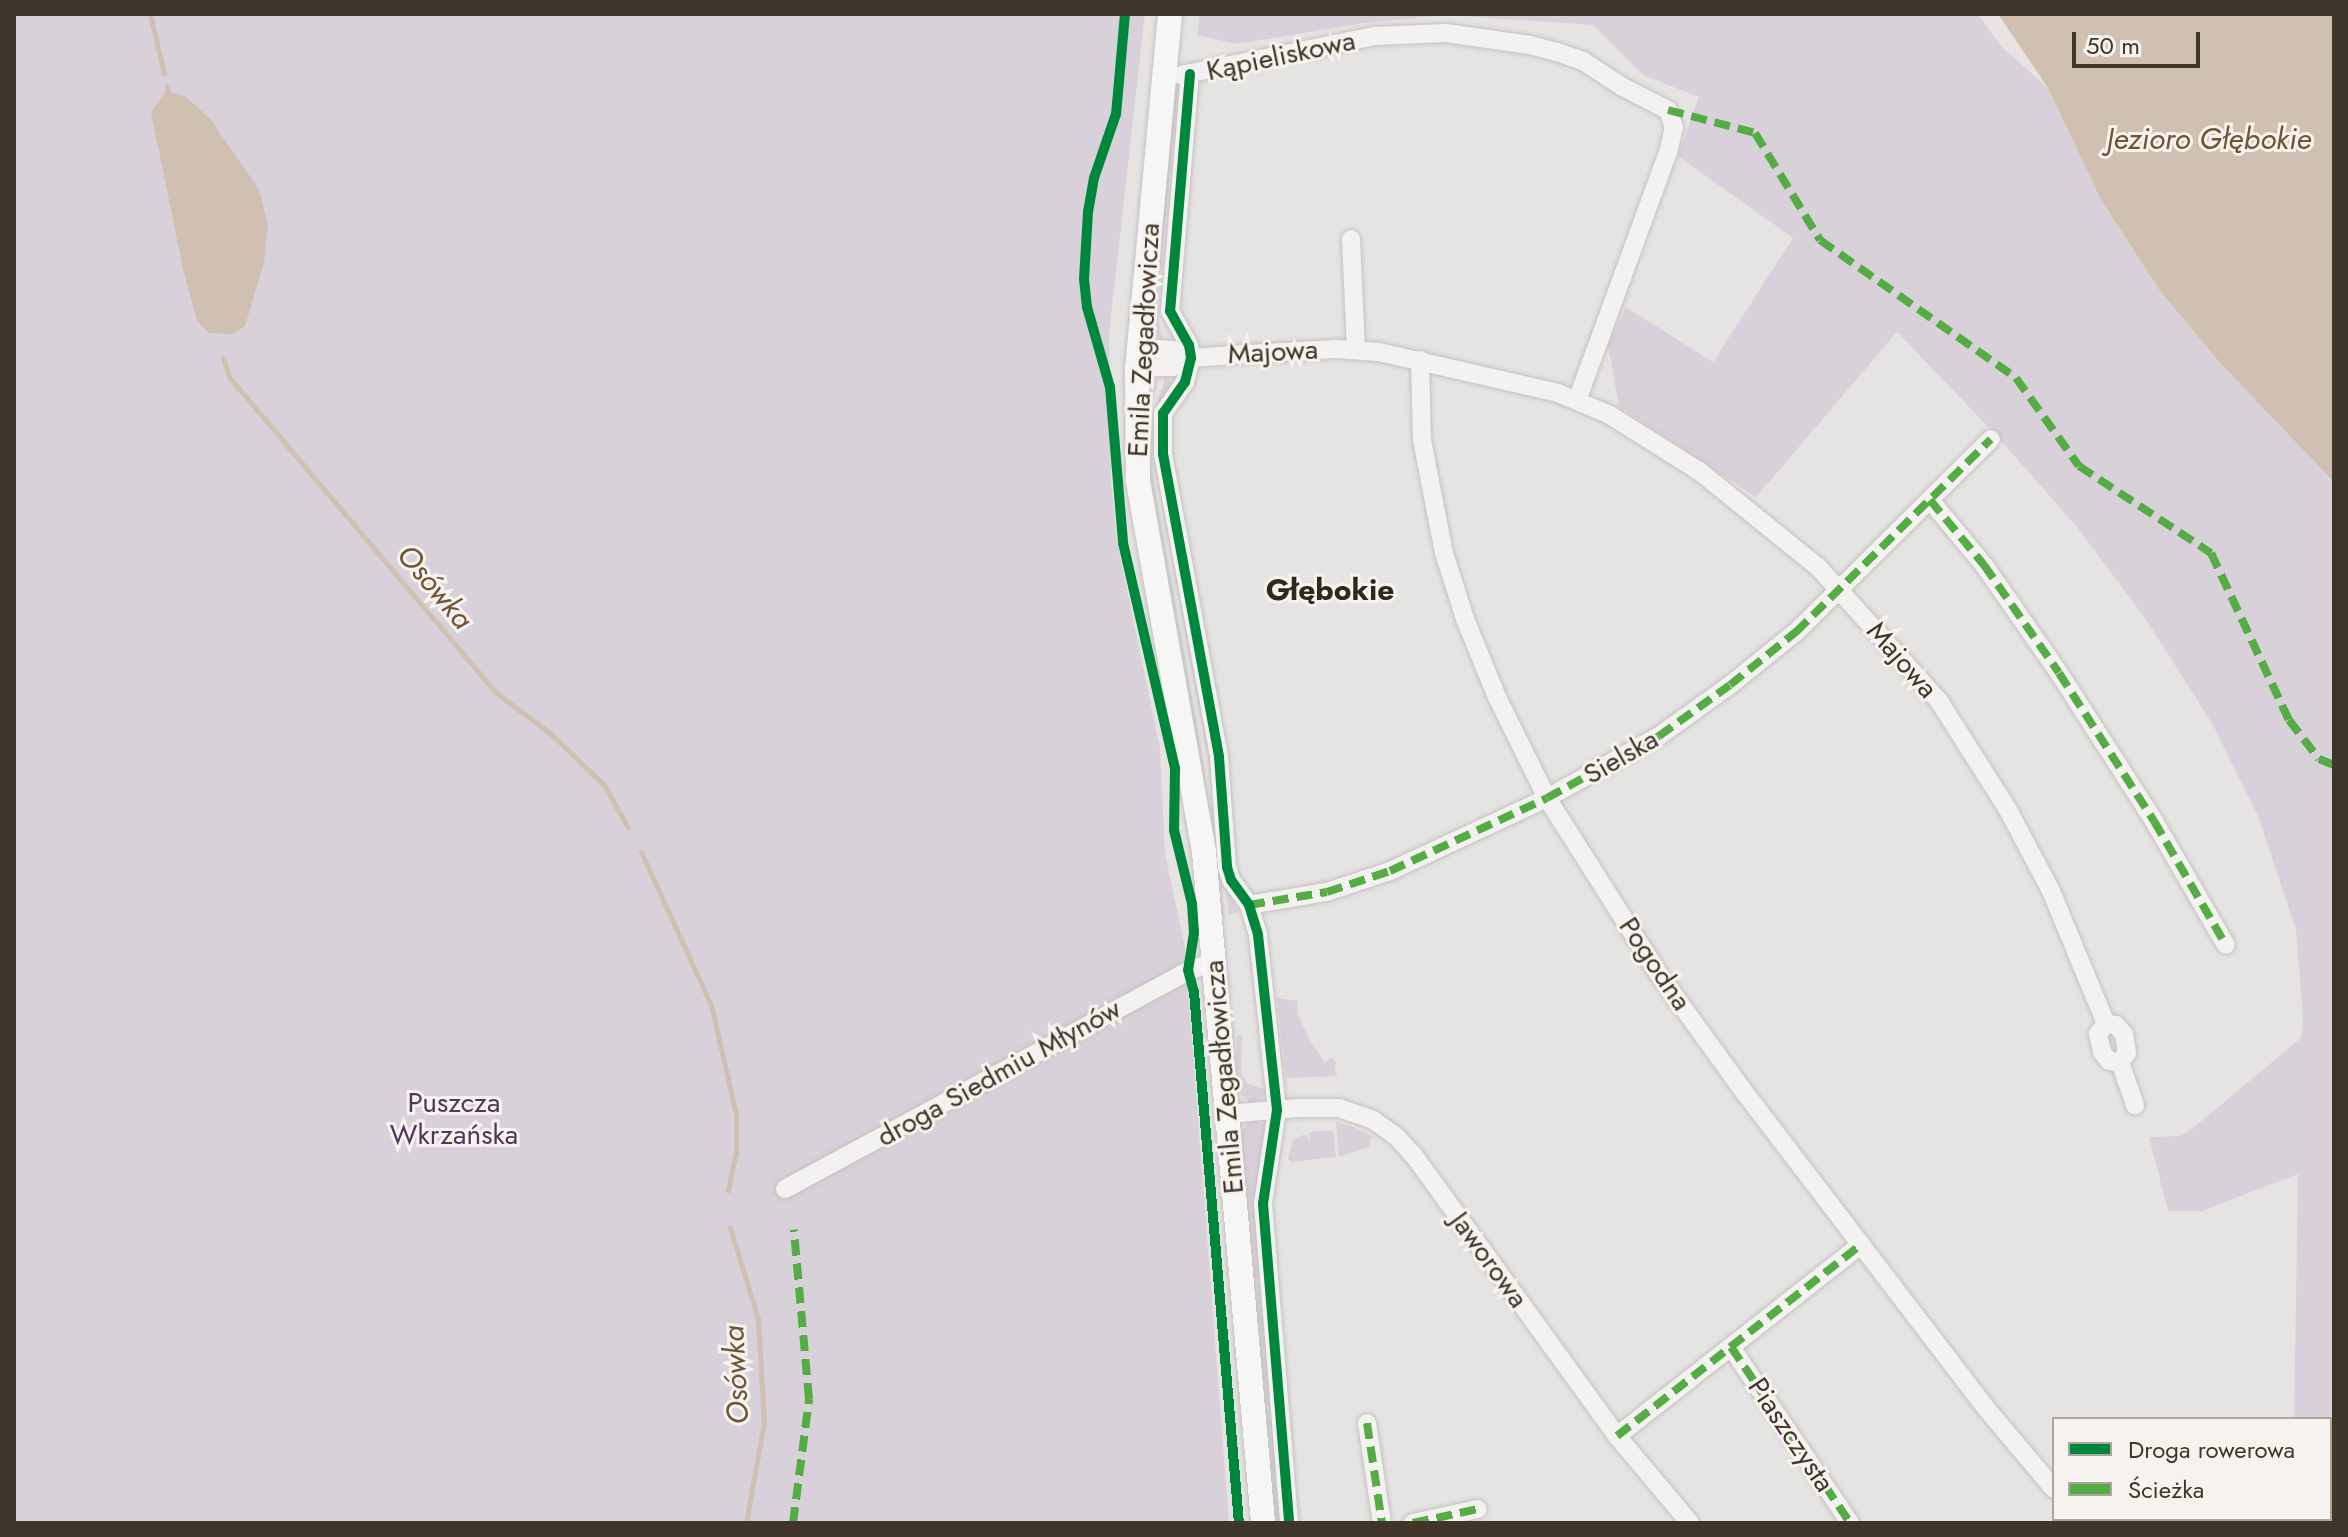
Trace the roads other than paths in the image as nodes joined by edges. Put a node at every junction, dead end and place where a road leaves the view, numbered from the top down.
1 (1170, 14) edge
2 (1164, 74) junction
3 (1190, 74) junction
4 (1351, 239) dead end
5 (1356, 350) junction
6 (1137, 358) junction
7 (1191, 358) junction
8 (1420, 360) junction
9 (1577, 400) junction
10 (1991, 439) dead end
11 (1930, 500) junction
12 (1840, 591) junction
13 (1547, 798) junction
14 (1249, 905) junction
15 (2226, 945) dead end
16 (1215, 961) junction
17 (2135, 1105) dead end
18 (1277, 1110) junction
19 (1227, 1114) junction
20 (785, 1189) dead end
21 (1861, 1245) junction
22 (1731, 1347) junction
23 (1367, 1423) dead end
24 (1617, 1436) junction
25 (2052, 1486) edge
26 (1478, 1509) dead end
27 (1263, 1523) edge
28 (1289, 1523) edge
29 (1382, 1523) edge
30 (1413, 1523) edge
31 (1690, 1523) edge
32 (1850, 1523) edge

1 - 2 main road, Emila Zegadłowicza
2 - 3 street, Kąpieliskowa
2 - 6 main road, Emila Zegadłowicza
3 - 7 street
3 - 9 street, Kąpieliskowa
4 - 5 street, Majowa
5 - 7 street, Majowa
5 - 8 street, Majowa
6 - 7 street, Majowa
6 - 16 main road, Emila Zegadłowicza
7 - 14 street
8 - 9 street, Majowa
8 - 13 street, Pogodna
9 - 12 street, Majowa
10 - 11 street, Sielska
11 - 12 street, Sielska
11 - 15 street
12 - 13 street, Sielska
12 - 17 street, Majowa
13 - 14 street, Sielska
13 - 21 street, Pogodna
14 - 18 street
16 - 19 main road, Emila Zegadłowicza
16 - 20 street, droga Siedmiu Młynów
18 - 19 street, Jaworowa
18 - 24 street, Jaworowa
18 - 28 street
19 - 27 main road, Emila Zegadłowicza
21 - 22 street, Piaszczysta
21 - 25 street, Pogodna
22 - 24 street, Piaszczysta
22 - 32 street, Piaszczysta
23 - 29 street
24 - 31 street, Jaworowa
26 - 30 street

